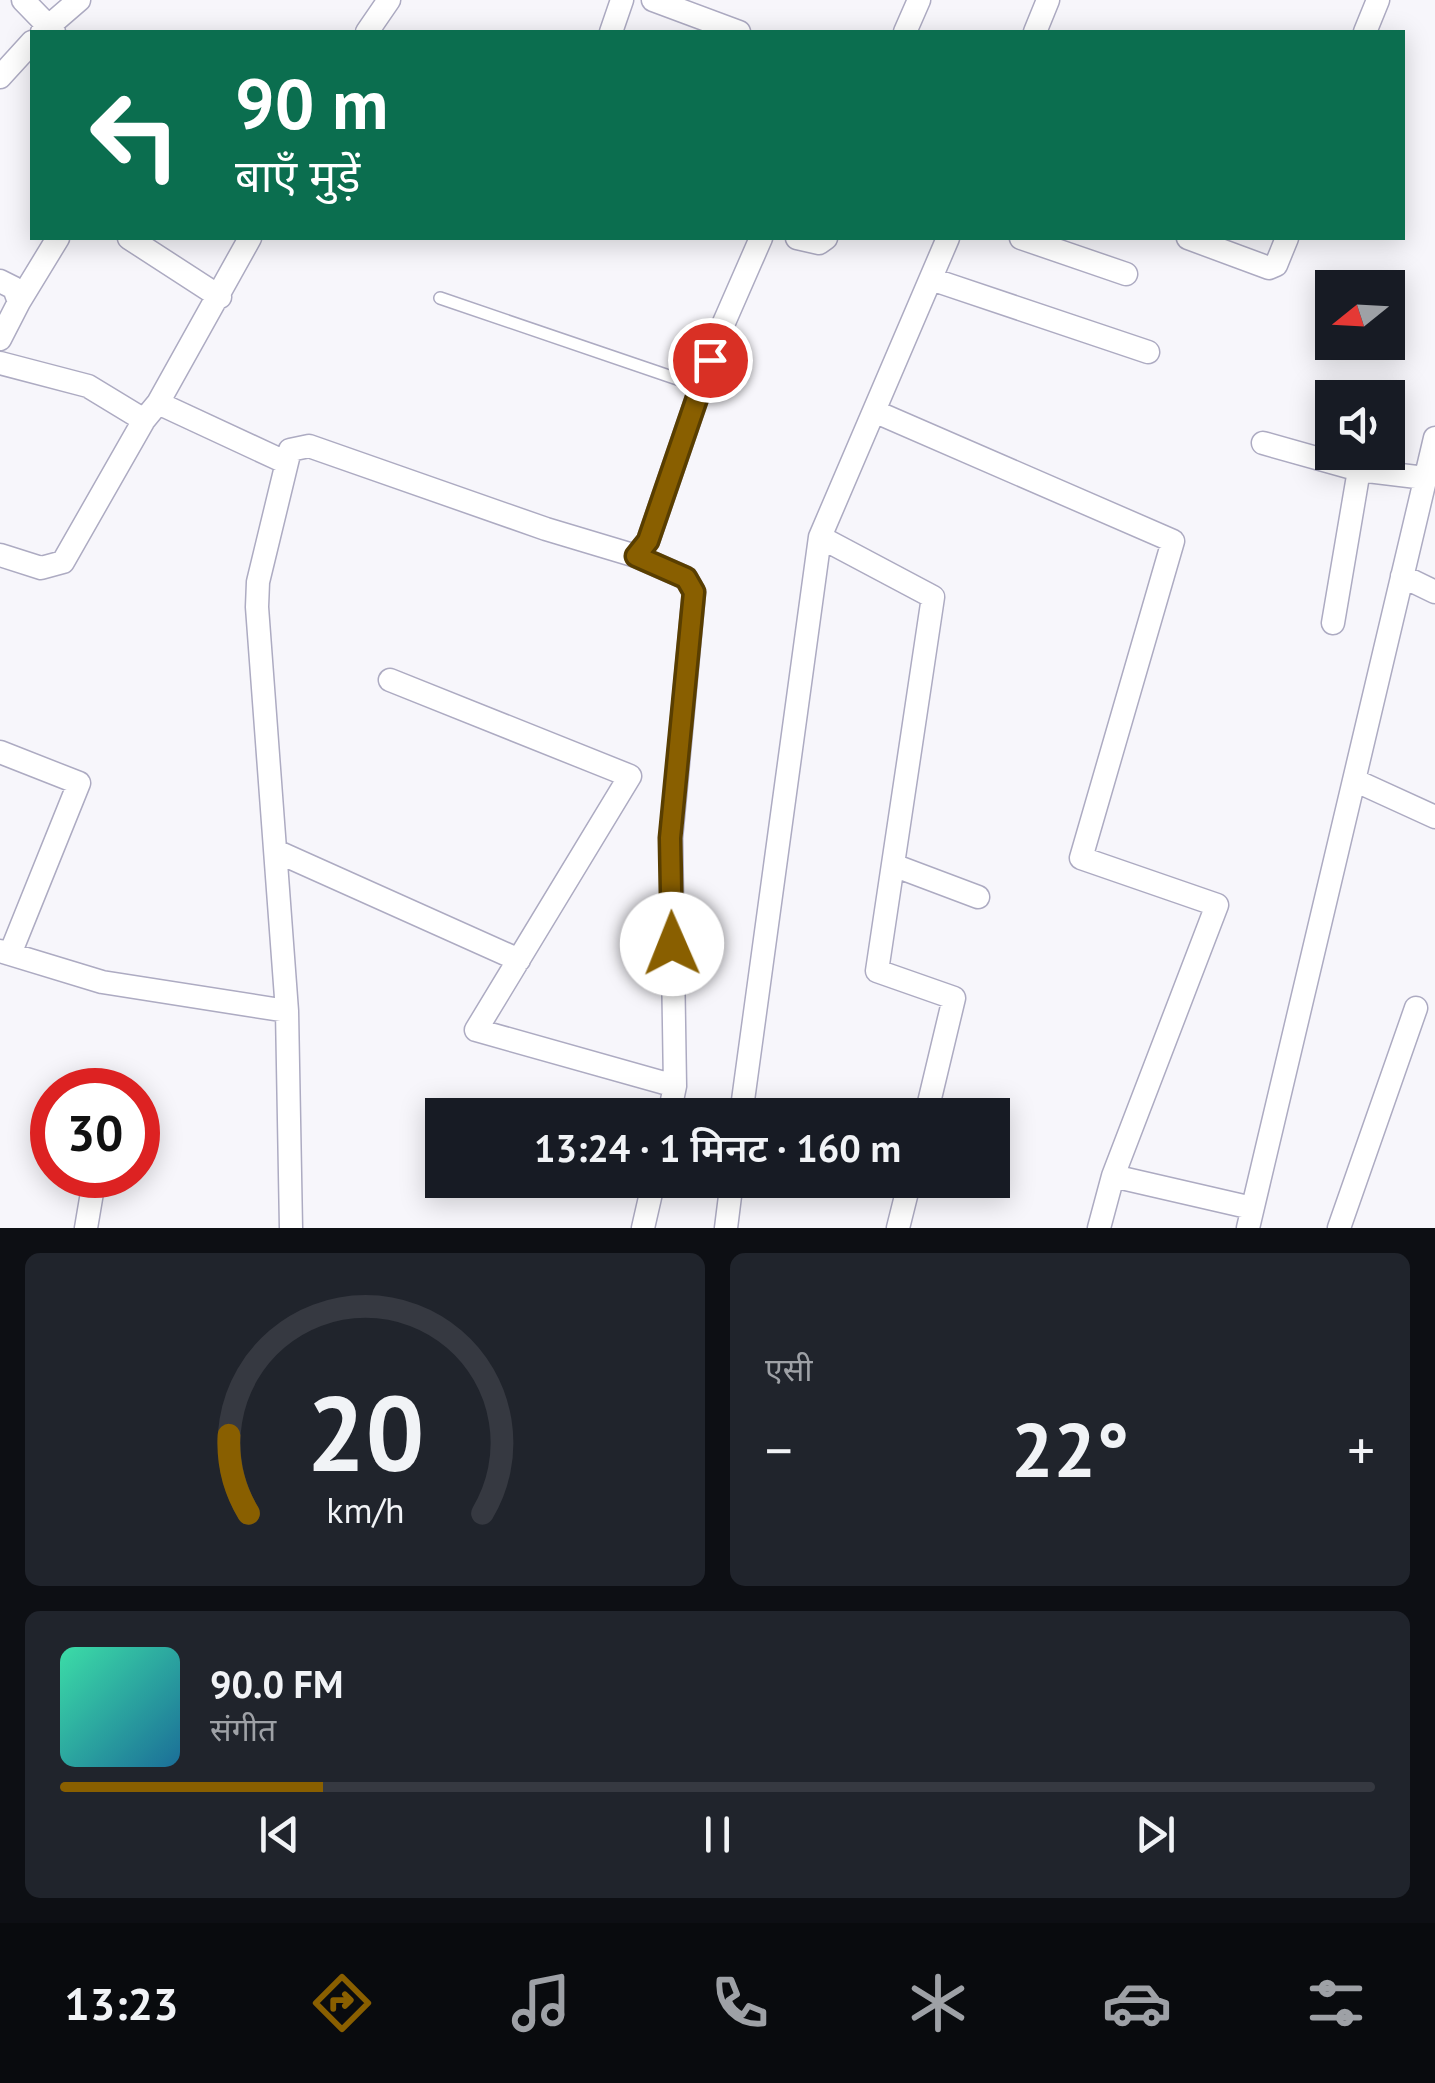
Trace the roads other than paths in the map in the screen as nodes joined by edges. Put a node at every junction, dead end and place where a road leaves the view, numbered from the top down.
1 (23, 0) edge
2 (79, 0) edge
3 (389, 0) edge
4 (622, 0) edge
5 (653, 0) edge
6 (918, 0) edge
7 (1048, 0) edge
8 (1378, 0) edge
9 (706, 9) edge
10 (42, 30) edge
11 (47, 30) edge
12 (368, 30) edge
13 (611, 30) edge
14 (736, 30) edge
15 (906, 30) edge
16 (1036, 30) edge
17 (1366, 30) edge
18 (30, 47) edge
19 (0, 76) edge
20 (57, 240) edge
21 (131, 240) edge
22 (249, 240) edge
23 (759, 240) edge
24 (947, 240) edge
25 (1027, 240) edge
26 (1193, 240) edge
27 (1286, 240) edge
28 (1126, 274) dead end
29 (931, 279) junction
30 (0, 280) edge
31 (220, 297) junction
32 (440, 298) dead end
33 (18, 302) junction
34 (0, 339) edge
35 (1148, 352) dead end
36 (0, 363) edge
37 (701, 387) junction
38 (151, 412) junction
39 (876, 412) junction
40 (1435, 438) edge
41 (1263, 443) dead end
42 (1315, 458) edge
43 (285, 462) junction
44 (1358, 470) joint
45 (1425, 478) junction
46 (1426, 513) edge
47 (820, 537) junction
48 (0, 555) edge
49 (636, 556) junction
50 (1402, 576) junction
51 (1435, 592) edge
52 (1333, 623) dead end
53 (390, 680) dead end
54 (0, 752) edge
55 (1354, 780) junction
56 (1435, 817) edge
57 (278, 852) junction
58 (893, 865) junction
59 (978, 897) dead end
60 (5, 952) edge
61 (518, 960) junction
62 (1416, 1008) dead end
63 (288, 1012) junction
64 (675, 1086) junction
65 (673, 1098) edge
66 (743, 1098) edge
67 (930, 1098) edge
68 (1114, 1176) junction
69 (91, 1198) edge
70 (650, 1198) edge
71 (730, 1198) edge
72 (906, 1198) edge
73 (1250, 1218) edge
74 (86, 1228) edge
75 (291, 1228) edge
76 (643, 1228) edge
77 (726, 1228) edge
78 (898, 1228) edge
79 (1099, 1228) edge
80 (1339, 1228) edge

1 - 10 street
2 - 11 street
3 - 12 street
4 - 13 street
5 - 9 street
6 - 15 street
7 - 16 street
8 - 17 street
9 - 14 street
18 - 19 street
20 - 33 street
21 - 31 street
22 - 31 street
23 - 37 street
24 - 29 street
25 - 28 street
26 - 27 street
29 - 35 street
29 - 39 street
30 - 33 street
31 - 38 street
32 - 37 lane
33 - 34 street
36 - 38 street
37 - 49 street
38 - 43 street
38 - 48 street
39 - 47 street
39 - 68 street
40 - 45 street
41 - 42 street
43 - 49 street
43 - 57 street
44 - 45 street
44 - 52 street
45 - 46 street
46 - 50 street
47 - 58 street
47 - 66 street
49 - 64 street
50 - 51 street
50 - 55 street
53 - 61 street
54 - 60 street
55 - 56 street
55 - 73 street
57 - 61 street
57 - 63 street
58 - 59 street
58 - 67 street
60 - 63 street
61 - 64 street
62 - 80 street
63 - 75 street
64 - 65 street
68 - 73 street
68 - 79 street
69 - 74 street
70 - 76 street
71 - 77 street
72 - 78 street

